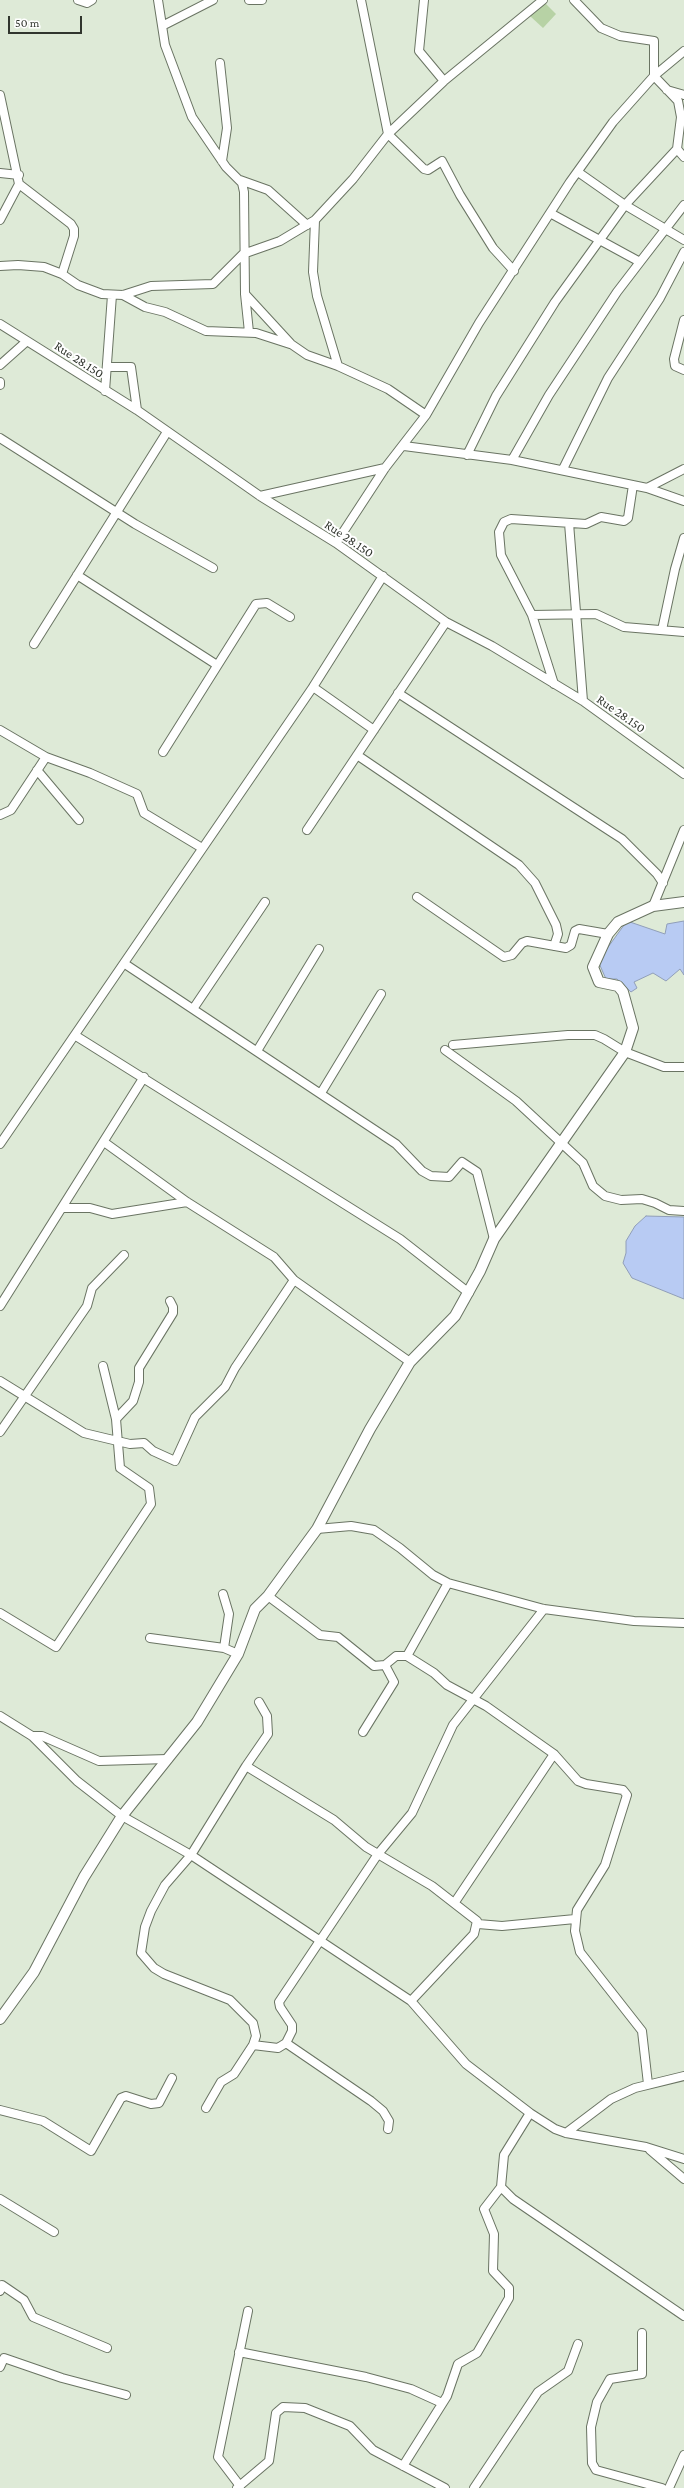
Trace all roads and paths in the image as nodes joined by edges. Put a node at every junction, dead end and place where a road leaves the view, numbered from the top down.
1 (78, 0) edge
2 (92, 0) edge
3 (158, 0) edge
4 (213, 0) edge
5 (249, 0) edge
6 (262, 0) edge
7 (361, 0) edge
8 (424, 0) edge
9 (543, 0) edge
10 (574, 0) edge
11 (164, 25) junction
12 (684, 51) edge
13 (220, 63) dead end
14 (654, 76) junction
15 (444, 81) junction
16 (667, 90) junction
17 (0, 95) edge
18 (684, 95) edge
19 (388, 134) junction
20 (677, 149) junction
21 (684, 157) edge
22 (222, 161) junction
23 (578, 172) junction
24 (0, 173) edge
25 (19, 175) junction
26 (240, 180) junction
27 (20, 184) junction
28 (625, 205) junction
29 (684, 206) edge
30 (550, 213) junction
31 (0, 220) edge
32 (315, 220) junction
33 (307, 225) junction
34 (664, 228) junction
35 (684, 240) edge
36 (601, 241) junction
37 (684, 252) edge
38 (243, 254) junction
39 (640, 262) junction
40 (0, 266) edge
41 (514, 271) junction
42 (62, 274) junction
43 (245, 294) junction
44 (112, 295) junction
45 (123, 295) junction
46 (684, 320) edge
47 (0, 324) edge
48 (249, 332) junction
49 (27, 341) junction
50 (291, 344) junction
51 (0, 365) edge
52 (107, 366) junction
53 (338, 366) junction
54 (684, 370) edge
55 (0, 382) edge
56 (0, 385) edge
57 (105, 391) junction
58 (137, 410) junction
59 (426, 415) junction
60 (167, 432) junction
61 (0, 438) edge
62 (404, 446) junction
63 (467, 455) junction
64 (512, 460) junction
65 (385, 468) junction
66 (563, 469) junction
67 (684, 469) edge
68 (633, 485) junction
69 (647, 488) junction
70 (260, 496) junction
71 (684, 501) edge
72 (117, 512) junction
73 (569, 523) junction
74 (684, 538) edge
75 (336, 543) junction
76 (213, 568) dead end
77 (77, 575) junction
78 (383, 576) junction
79 (574, 613) junction
80 (532, 615) junction
81 (290, 617) dead end
82 (446, 622) junction
83 (662, 630) junction
84 (684, 632) edge
85 (34, 644) dead end
86 (217, 664) junction
87 (554, 684) junction
88 (313, 687) junction
89 (398, 693) junction
90 (582, 701) junction
91 (0, 730) edge
92 (374, 730) junction
93 (163, 752) dead end
94 (357, 755) junction
95 (46, 757) junction
96 (37, 770) junction
97 (684, 774) edge
98 (0, 815) edge
99 (79, 820) dead end
100 (307, 830) dead end
101 (684, 830) edge
102 (202, 848) junction
103 (663, 883) junction
104 (417, 897) dead end
105 (265, 902) dead end
106 (684, 902) edge
107 (653, 906) junction
108 (608, 934) junction
109 (554, 946) junction
110 (319, 949) dead end
111 (125, 964) junction
112 (381, 994) dead end
113 (193, 1009) junction
114 (76, 1036) junction
115 (453, 1045) dead end
116 (445, 1050) dead end
117 (257, 1051) junction
118 (625, 1052) junction
119 (684, 1067) edge
120 (144, 1077) junction
121 (321, 1093) junction
122 (104, 1142) junction
123 (0, 1144) edge
124 (561, 1144) junction
125 (188, 1202) junction
126 (62, 1208) junction
127 (684, 1211) edge
128 (494, 1239) junction
129 (124, 1255) dead end
130 (294, 1280) junction
131 (468, 1293) junction
132 (170, 1301) dead end
133 (0, 1306) edge
134 (410, 1362) junction
135 (103, 1366) dead end
136 (0, 1381) edge
137 (24, 1394) junction
138 (116, 1419) junction
139 (0, 1432) edge
140 (117, 1440) junction
141 (317, 1529) junction
142 (448, 1583) junction
143 (223, 1594) dead end
144 (268, 1596) junction
145 (544, 1609) junction
146 (0, 1614) edge
147 (684, 1623) edge
148 (150, 1638) dead end
149 (224, 1648) junction
150 (238, 1654) junction
151 (407, 1656) junction
152 (385, 1665) junction
153 (474, 1700) junction
154 (259, 1702) dead end
155 (0, 1716) edge
156 (363, 1732) dead end
157 (32, 1736) junction
158 (554, 1754) junction
159 (168, 1760) junction
160 (246, 1766) junction
161 (122, 1816) junction
162 (378, 1854) junction
163 (191, 1855) junction
164 (455, 1902) junction
165 (575, 1919) junction
166 (478, 1924) junction
167 (320, 1939) junction
168 (411, 2001) junction
169 (0, 2019) edge
170 (286, 2042) junction
171 (253, 2045) junction
172 (684, 2076) edge
173 (172, 2078) dead end
174 (648, 2084) junction
175 (206, 2108) dead end
176 (0, 2110) edge
177 (530, 2113) junction
178 (388, 2129) dead end
179 (566, 2133) junction
180 (646, 2147) junction
181 (684, 2159) edge
182 (684, 2179) edge
183 (501, 2187) junction
184 (0, 2198) edge
185 (54, 2232) dead end
186 (1, 2287) edge
187 (248, 2311) dead end
188 (684, 2316) edge
189 (642, 2333) dead end
190 (578, 2344) dead end
191 (107, 2348) dead end
192 (239, 2352) junction
193 (0, 2367) edge
194 (126, 2396) dead end
195 (442, 2403) junction
196 (684, 2455) edge
197 (403, 2466) junction
198 (238, 2487) edge
199 (445, 2488) edge
200 (474, 2488) edge
201 (662, 2488) edge
202 (669, 2488) edge

1 - 2 street
3 - 11 street
4 - 11 street
5 - 6 street
7 - 19 street
8 - 15 street
9 - 15 street
10 - 14 street
11 - 22 street
12 - 14 street
13 - 22 street
14 - 16 street
14 - 23 street
15 - 19 street
16 - 18 street
16 - 20 street
17 - 25 street
19 - 32 street
19 - 41 street
20 - 21 street
20 - 28 street
22 - 26 street
23 - 28 street
23 - 30 street
24 - 25 street
25 - 27 street
26 - 33 street
26 - 38 street
27 - 31 street
27 - 42 street
28 - 34 street
28 - 36 street
29 - 34 street
30 - 36 street
30 - 41 street
32 - 33 street
32 - 53 street
33 - 38 street
34 - 35 street
34 - 39 street
36 - 39 street
36 - 63 street
37 - 66 street
38 - 43 street
38 - 45 street
39 - 64 street
40 - 42 street
41 - 59 street
42 - 44 street
43 - 48 street
43 - 50 street
44 - 45 street
44 - 52 street
45 - 48 street
46 - 54 street
47 - 49 street, Rue 28.150
48 - 50 street
49 - 51 street
49 - 57 street, Rue 28.150
50 - 53 street
52 - 57 street
52 - 58 street
53 - 59 street
55 - 56 street
57 - 58 street, Rue 28.150
58 - 60 street, Rue 28.150
59 - 62 street
60 - 70 street, Rue 28.150
60 - 72 street
61 - 72 street
62 - 63 street
62 - 65 street
63 - 64 street
64 - 66 street
65 - 70 street
65 - 75 street
66 - 68 street
67 - 69 street
68 - 69 street
68 - 73 street
69 - 71 street
70 - 75 street, Rue 28.150
72 - 76 street
72 - 77 street
73 - 79 street
73 - 80 street
74 - 83 street
75 - 78 street, Rue 28.150
77 - 85 street
77 - 86 street
78 - 82 street, Rue 28.150
78 - 88 street
79 - 80 street
79 - 83 street
79 - 90 street
80 - 87 street
81 - 86 street
82 - 87 street, Rue 28.150
82 - 89 street
83 - 84 street
86 - 93 street
87 - 90 street, Rue 28.150
88 - 92 street
88 - 102 street
89 - 92 street
89 - 103 street
90 - 97 street, Rue 28.150
91 - 95 street
92 - 94 street
94 - 100 street
94 - 109 street
95 - 96 street
95 - 102 street
96 - 98 street
96 - 99 street
101 - 103 street
102 - 111 street
103 - 107 street
104 - 109 street
105 - 113 street
106 - 107 street
107 - 108 street
108 - 109 street
108 - 118 street
110 - 117 street
111 - 113 street
111 - 114 street
112 - 121 street
113 - 117 street
114 - 120 street
114 - 123 street
115 - 118 street
116 - 124 street
117 - 121 street
118 - 119 street
118 - 124 street
120 - 122 street
120 - 131 street
121 - 128 street
122 - 125 street
122 - 126 street
124 - 127 street
124 - 128 street
125 - 126 street
125 - 130 street
126 - 133 street
128 - 131 street
129 - 137 street
130 - 134 street
130 - 140 street
131 - 134 street
132 - 138 street
134 - 141 street
135 - 138 street
136 - 137 street
137 - 139 street
137 - 140 street
138 - 140 street
140 - 146 street
141 - 142 street
141 - 144 street
142 - 145 street
142 - 151 street
143 - 149 street
144 - 150 street
144 - 152 street
145 - 147 street
145 - 153 street
148 - 149 street
149 - 150 street
150 - 159 street
151 - 152 street
151 - 153 street
152 - 156 street
153 - 158 street
153 - 162 street
154 - 160 street
155 - 157 street
157 - 159 street
157 - 161 street
158 - 164 street
158 - 165 street
159 - 161 street
160 - 162 street
160 - 163 street
161 - 163 street
161 - 169 street
162 - 164 street
162 - 167 street
163 - 167 street
163 - 171 street
164 - 166 street
165 - 166 street
165 - 174 street
166 - 168 street
167 - 168 street
167 - 170 street
168 - 177 street
170 - 171 street
170 - 178 street
171 - 175 street
172 - 174 street
173 - 176 street
174 - 179 street
177 - 179 street
177 - 183 street
179 - 180 street
180 - 181 street
180 - 182 street
183 - 188 street
183 - 195 street
184 - 185 street
186 - 191 street
187 - 192 street
189 - 201 street
190 - 200 street
192 - 195 street
192 - 198 street
193 - 194 street
195 - 197 street
196 - 202 street
197 - 198 street
197 - 199 street

